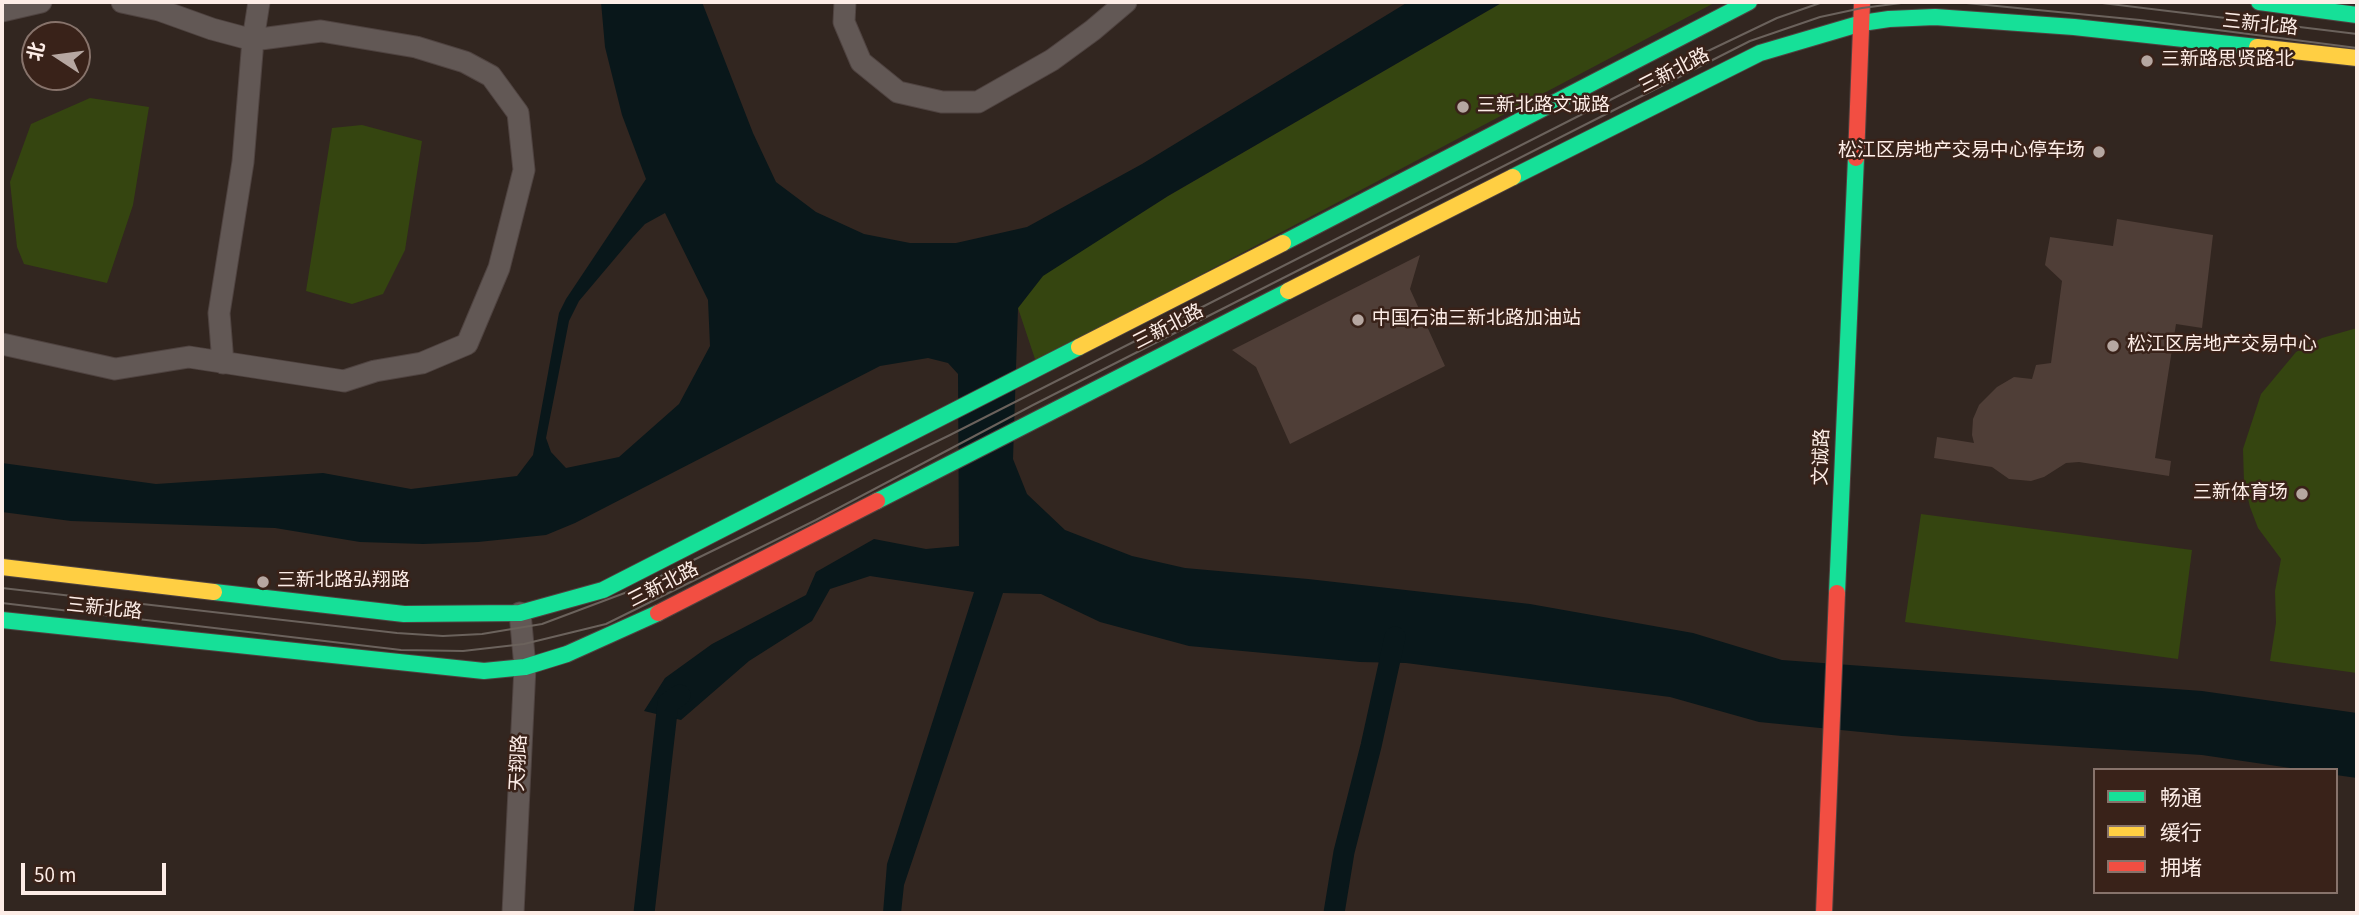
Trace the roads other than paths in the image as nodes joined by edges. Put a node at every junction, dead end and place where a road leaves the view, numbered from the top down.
1 (41, 2) edge
2 (121, 2) edge
3 (259, 2) edge
4 (845, 2) edge
5 (1126, 2) edge
6 (1749, 2) edge
7 (1862, 2) edge
8 (2259, 2) edge
9 (2, 11) edge
10 (2357, 15) edge
11 (1862, 23) junction
12 (253, 40) junction
13 (2357, 58) edge
14 (2, 344) edge
15 (223, 363) junction
16 (2, 567) edge
17 (520, 612) junction
18 (2, 620) edge
19 (525, 667) junction
20 (513, 913) edge
21 (1824, 913) edge

1 - 9 street
2 - 12 street
3 - 12 street
4 - 5 street
6 - 17 main road, 三新北路
7 - 11 main road, 文诚路
8 - 10 main road, 三新北路
11 - 13 main road, 三新北路
11 - 19 main road, 三新北路
11 - 21 main road, 文诚路
12 - 15 street
12 - 15 street
14 - 15 street
16 - 17 main road, 三新北路
17 - 19 street, 天翔路
18 - 19 main road, 三新北路
19 - 20 street, 天翔路

